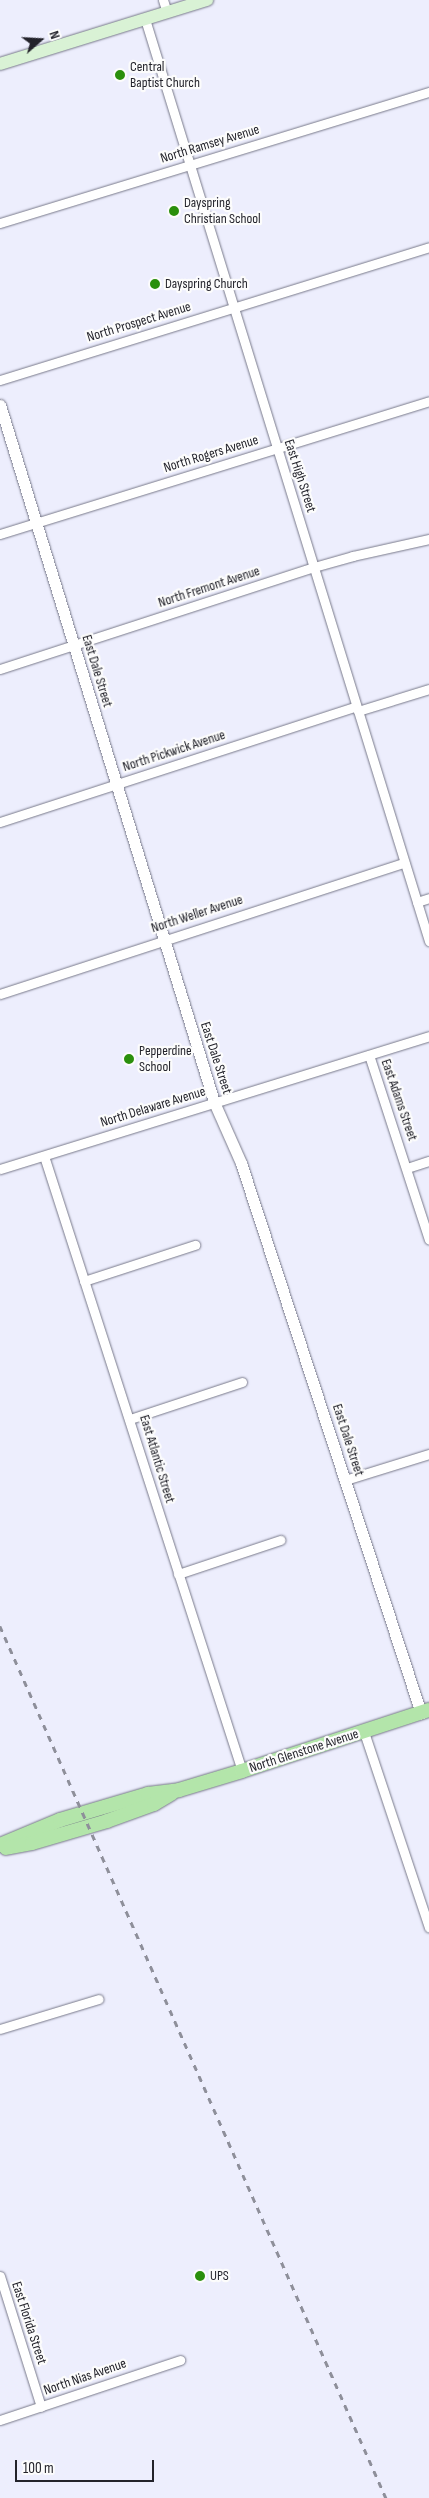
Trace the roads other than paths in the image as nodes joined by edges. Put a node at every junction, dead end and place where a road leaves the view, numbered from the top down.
1 (207, 0) edge
2 (165, 6) edge
3 (145, 19) junction
4 (0, 64) edge
5 (429, 92) edge
6 (190, 164) junction
7 (0, 223) edge
8 (429, 247) edge
9 (233, 307) junction
10 (0, 380) edge
11 (429, 401) edge
12 (0, 405) edge
13 (277, 448) junction
14 (36, 523) junction
15 (0, 534) edge
16 (429, 539) edge
17 (314, 567) junction
18 (74, 646) junction
19 (0, 670) edge
20 (429, 689) edge
21 (357, 709) junction
22 (117, 784) junction
23 (0, 822) edge
24 (404, 863) junction
25 (429, 898) edge
26 (416, 902) junction
27 (163, 940) junction
28 (429, 941) edge
29 (0, 994) edge
30 (429, 1036) edge
31 (369, 1055) junction
32 (214, 1102) junction
33 (44, 1156) junction
34 (429, 1161) edge
35 (407, 1168) junction
36 (0, 1169) edge
37 (429, 1240) edge
38 (195, 1245) dead end
39 (84, 1281) junction
40 (242, 1382) dead end
41 (130, 1419) junction
42 (429, 1454) edge
43 (345, 1480) junction
44 (280, 1540) dead end
45 (178, 1574) junction
46 (425, 1712) edge
47 (364, 1732) junction
48 (242, 1771) junction
49 (179, 1790) junction
50 (0, 1846) edge
51 (0, 1849) edge
52 (429, 1927) edge
53 (99, 1999) dead end
54 (0, 2029) edge
55 (0, 2276) edge
56 (180, 2360) dead end
57 (41, 2407) junction
58 (0, 2420) edge

1 - 2 main road
2 - 3 main road
3 - 4 main road
3 - 6 street, East High Street
5 - 6 street, North Ramsey Avenue
6 - 7 street, North Ramsey Avenue
6 - 9 street, East High Street
8 - 9 street, North Prospect Avenue
9 - 10 street, North Prospect Avenue
9 - 13 street, East High Street
11 - 13 street, North Rogers Avenue
12 - 14 street, East Dale Street
13 - 14 street, North Rogers Avenue
13 - 17 street, East High Street
14 - 15 street, North Rogers Avenue
14 - 18 street, East Dale Street
16 - 17 street, North Fremont Avenue
17 - 18 street, North Fremont Avenue
17 - 21 street, East High Street
18 - 19 street, North Fremont Avenue
18 - 22 street, East Dale Street
20 - 21 street, North Pickwick Avenue
21 - 22 street, North Pickwick Avenue
21 - 24 street, East High Street
22 - 23 street, North Pickwick Avenue
22 - 27 street, East Dale Street
24 - 26 street, East High Street
24 - 27 street, North Weller Avenue
25 - 26 street
26 - 28 street, East High Street
27 - 29 street, North Weller Avenue
27 - 32 street, East Dale Street
30 - 31 street, North Delaware Avenue
31 - 32 street, North Delaware Avenue
31 - 35 street, East Adams Street
32 - 33 street, North Delaware Avenue
32 - 43 street, East Dale Street
33 - 36 street, North Delaware Avenue
33 - 39 street, East Atlantic Street
34 - 35 street
35 - 37 street, East Adams Street
38 - 39 street
39 - 41 street, East Atlantic Street
40 - 41 street
41 - 45 street, East Atlantic Street
42 - 43 street
43 - 46 street, East Dale Street
44 - 45 street
45 - 48 street, East Atlantic Street
46 - 47 main road, North Glenstone Avenue
47 - 48 main road, North Glenstone Avenue
47 - 52 street
48 - 49 main road, North Glenstone Avenue
49 - 50 main road, North Glenstone Avenue
49 - 51 main road, North Glenstone Avenue
53 - 54 street
55 - 57 street, East Florida Street
56 - 57 street, North Nias Avenue
57 - 58 street, North Nias Avenue

